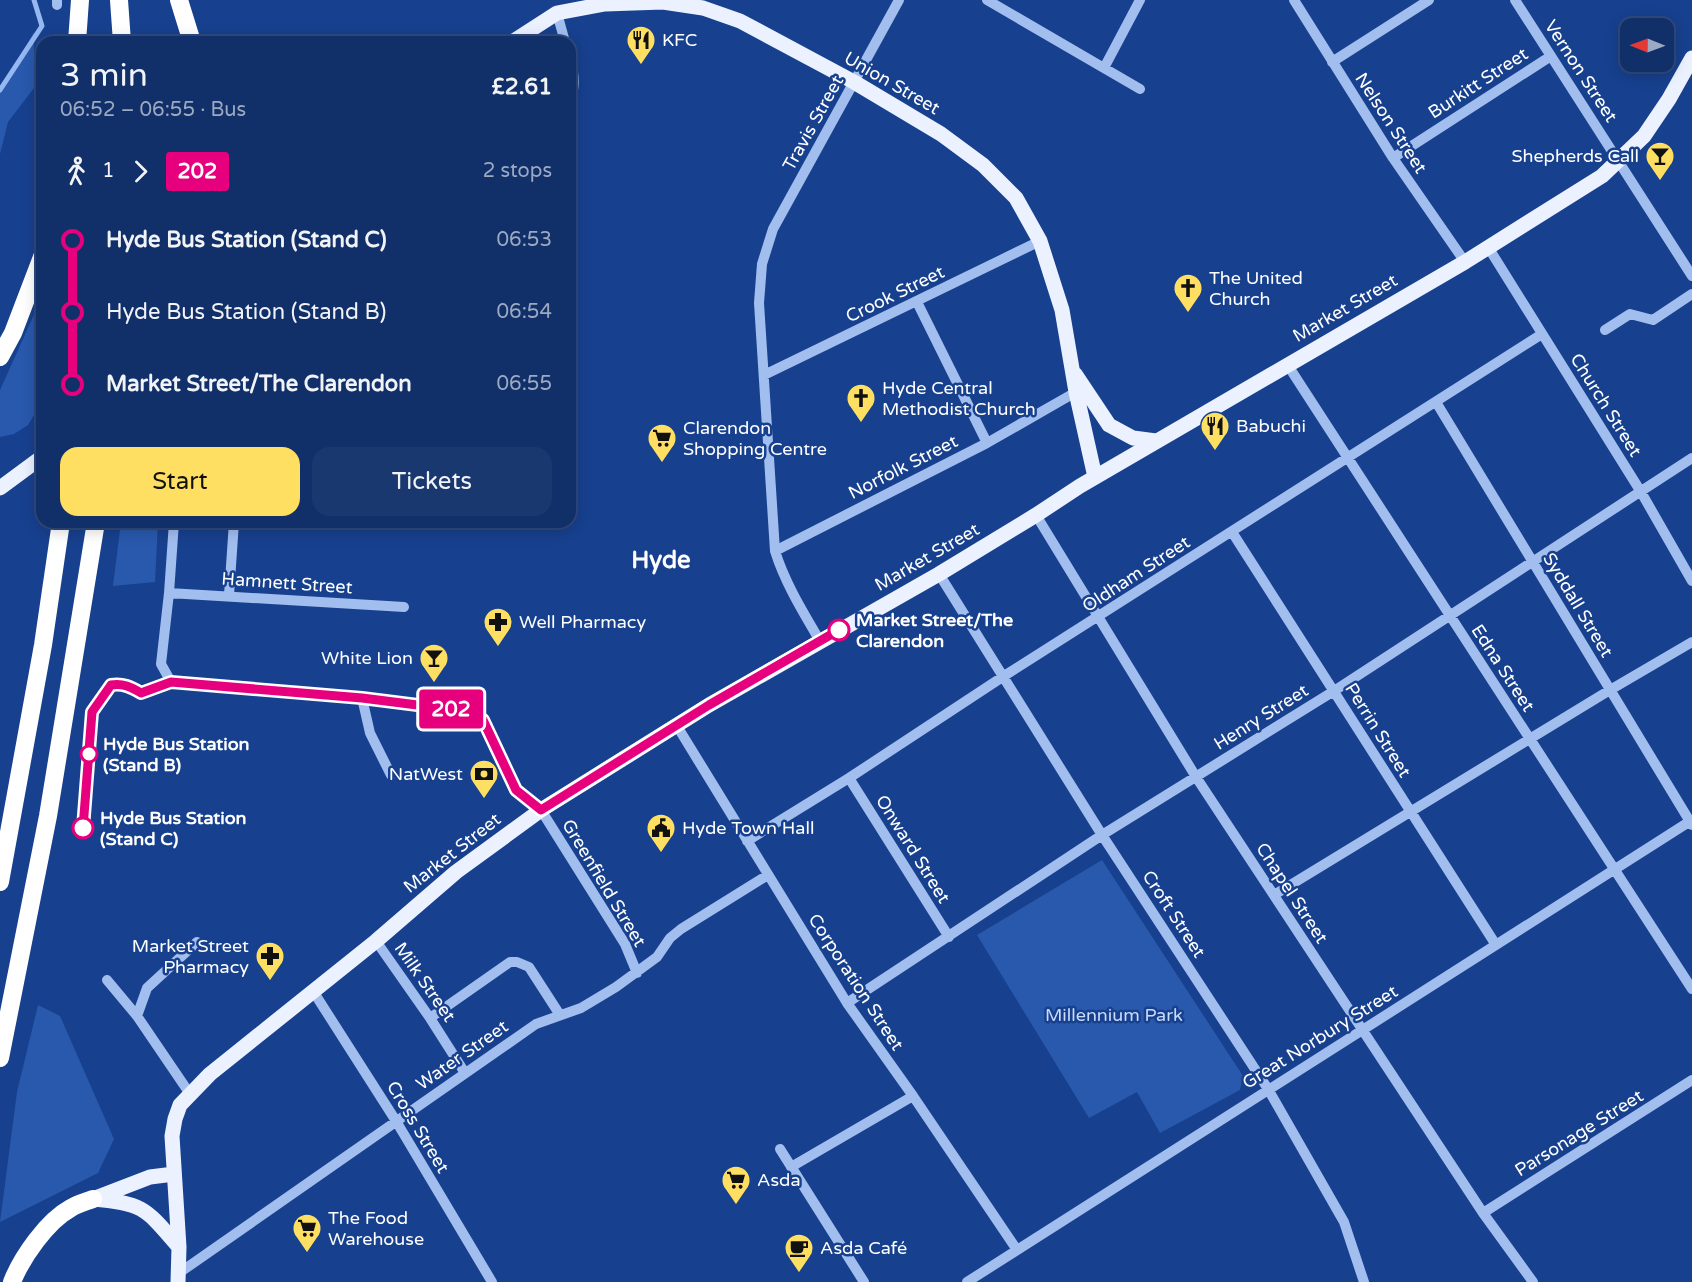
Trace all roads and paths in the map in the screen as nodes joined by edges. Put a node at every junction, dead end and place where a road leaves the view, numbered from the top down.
1 (82, 0) edge
2 (119, 0) edge
3 (179, 0) edge
4 (899, 0) edge
5 (987, 0) edge
6 (1140, 0) edge
7 (1294, 0) edge
8 (1429, 0) edge
9 (1515, 0) edge
10 (554, 7) edge
11 (78, 36) edge
12 (86, 36) edge
13 (122, 36) edge
14 (190, 36) edge
15 (519, 36) edge
16 (564, 36) edge
17 (1551, 56) junction
18 (1332, 62) junction
19 (1691, 62) edge
20 (1104, 68) junction
21 (854, 82) junction
22 (1140, 89) dead end
23 (1393, 159) junction
24 (1619, 160) junction
25 (1040, 241) junction
26 (1488, 247) junction
27 (1465, 262) junction
28 (36, 273) edge
29 (1692, 276) edge
30 (1692, 294) edge
31 (917, 302) junction
32 (1605, 330) dead end
33 (1542, 334) junction
34 (0, 357) edge
35 (1287, 364) junction
36 (1072, 369) junction
37 (764, 375) junction
38 (1076, 392) junction
39 (1436, 402) junction
40 (1156, 441) junction
41 (987, 443) junction
42 (1348, 458) junction
43 (1692, 458) edge
44 (36, 462) edge
45 (1095, 477) junction
46 (1, 486) edge
47 (1641, 492) junction
48 (1036, 515) junction
49 (59, 528) edge
50 (95, 528) edge
51 (174, 528) edge
52 (234, 528) edge
53 (1232, 532) junction
54 (775, 551) junction
55 (1533, 562) junction
56 (939, 574) junction
57 (1692, 581) edge
58 (169, 593) junction
59 (229, 595) junction
60 (404, 608) dead end
61 (1450, 616) junction
62 (1099, 617) junction
63 (820, 641) junction
64 (1692, 642) edge
65 (1004, 676) junction
66 (1610, 690) junction
67 (1334, 691) junction
68 (362, 698) junction
69 (677, 726) junction
70 (1530, 739) junction
71 (391, 775) dead end
72 (1196, 777) junction
73 (849, 778) junction
74 (541, 810) junction
75 (1410, 812) junction
76 (1691, 822) edge
77 (1102, 835) junction
78 (747, 841) junction
79 (1615, 870) junction
80 (768, 875) junction
81 (0, 882) edge
82 (1274, 896) junction
83 (949, 936) junction
84 (376, 941) junction
85 (196, 942) dead end
86 (1496, 945) junction
87 (636, 973) junction
88 (107, 980) dead end
89 (1692, 989) edge
90 (313, 991) junction
91 (847, 1002) junction
92 (560, 1015) junction
93 (137, 1016) junction
94 (430, 1018) junction
95 (1362, 1029) junction
96 (0, 1059) edge
97 (465, 1073) junction
98 (1692, 1080) edge
99 (1268, 1089) junction
100 (190, 1094) junction
101 (913, 1095) junction
102 (396, 1121) junction
103 (780, 1149) dead end
104 (791, 1167) junction
105 (174, 1174) junction
106 (93, 1199) junction
107 (1484, 1213) junction
108 (179, 1247) junction
109 (1017, 1250) junction
110 (179, 1277) edge
111 (12, 1282) edge
112 (492, 1282) edge
113 (864, 1282) edge
114 (967, 1282) edge
115 (1364, 1282) edge
116 (1533, 1282) edge

1 - 11 highway
1 - 12 highway
2 - 13 highway
3 - 14 highway
4 - 21 street, Travis Street
5 - 20 street
6 - 20 street
7 - 18 street, Nelson Street
8 - 18 street
9 - 17 street, Vernon Street
10 - 15 main road
10 - 16 street
10 - 21 main road, Union Street
17 - 23 street, Burkitt Street
17 - 24 street, Vernon Street
18 - 23 street, Nelson Street
19 - 24 main road, Market Street
20 - 22 street
21 - 25 main road, Union Street
21 - 37 street, Travis Street
23 - 27 street, Nelson Street
24 - 26 main road, Market Street
24 - 29 street, Vernon Street
25 - 31 street, Crook Street
25 - 36 main road, Union Street
26 - 27 main road, Market Street
26 - 33 street, Church Street
27 - 35 main road, Market Street
28 - 34 highway
30 - 32 street
31 - 37 street, Crook Street
31 - 41 street
33 - 39 street, Oldham Street
33 - 47 street, Church Street
35 - 40 main road, Market Street
35 - 42 street, Edna Street
36 - 38 main road, Union Street
36 - 40 main road, Union Street
37 - 54 street, Travis Street
38 - 41 street, Norfolk Street
38 - 45 main road, Union Street
39 - 42 street, Oldham Street
39 - 55 street, Syddall Street
40 - 45 main road, Market Street
41 - 54 street, Norfolk Street
42 - 53 street, Oldham Street
42 - 61 street, Edna Street
43 - 47 street, Henry Street
44 - 46 main road
45 - 48 main road, Market Street
47 - 55 street, Henry Street
47 - 57 street, Church Street
48 - 56 main road, Market Street
48 - 62 street, Chapel Street
49 - 81 highway
50 - 96 highway
51 - 58 street
52 - 59 street
53 - 62 street, Oldham Street
53 - 67 street, Perrin Street
54 - 63 street, Travis Street
55 - 61 street, Henry Street
55 - 66 street, Syddall Street
56 - 63 main road, Market Street
56 - 65 street, Croft Street
58 - 59 street, Hamnett Street
58 - 68 street
59 - 60 street, Hamnett Street
61 - 67 street, Henry Street
61 - 70 street, Edna Street
62 - 65 street, Oldham Street
62 - 72 street, Chapel Street
63 - 69 main road, Market Street
64 - 66 street
65 - 73 street, Oldham Street
65 - 77 street, Croft Street
66 - 70 street
66 - 76 street, Syddall Street
67 - 72 street, Henry Street
67 - 75 street, Perrin Street
68 - 71 street
68 - 74 street, Greenfield Street
69 - 74 main road, Market Street
69 - 78 street, Corporation Street
70 - 75 street
70 - 79 street, Edna Street
72 - 77 street, Henry Street
72 - 82 street, Chapel Street
73 - 78 street, Oldham Street
73 - 83 street, Onward Street
74 - 84 main road, Market Street
74 - 87 street, Greenfield Street
75 - 82 street
75 - 86 street, Perrin Street
76 - 79 street, Great Norbury Street
77 - 83 street, Henry Street
77 - 99 street, Croft Street
78 - 80 street, Corporation Street
79 - 86 street, Great Norbury Street
79 - 89 street, Edna Street
80 - 87 street, Water Street
80 - 91 street, Corporation Street
82 - 95 street, Chapel Street
83 - 91 street, Henry Street
84 - 90 main road, Market Street
84 - 94 street, Milk Street
85 - 93 street
86 - 95 street, Great Norbury Street
87 - 92 street, Water Street
88 - 93 street
90 - 100 main road, Market Street
90 - 102 street, Cross Street
91 - 101 street, Corporation Street
92 - 94 street
92 - 97 street, Water Street
93 - 100 street
94 - 97 street, Milk Street
95 - 99 street, Great Norbury Street
95 - 107 street, Chapel Street
97 - 102 street, Water Street
98 - 107 street, Parsonage Street
99 - 109 street, Great Norbury Street
99 - 115 street, Croft Street
100 - 105 main road, Market Street
101 - 104 street
101 - 109 street, Corporation Street
102 - 110 street, Water Street
102 - 112 street, Cross Street
103 - 104 street
104 - 113 street
105 - 106 main road
105 - 108 main road, Market Street
106 - 108 main road
106 - 111 highway
107 - 116 street, Chapel Street
108 - 110 main road, Market Street
109 - 114 street, Great Norbury Street

